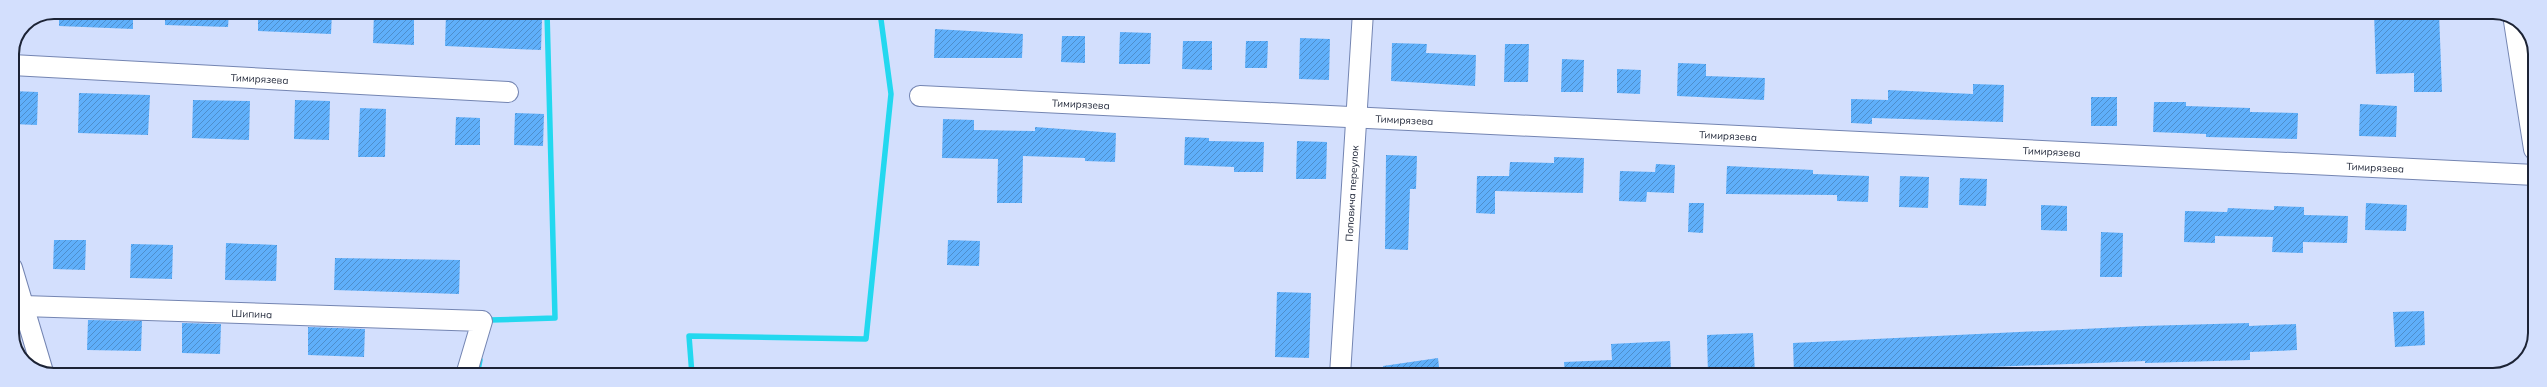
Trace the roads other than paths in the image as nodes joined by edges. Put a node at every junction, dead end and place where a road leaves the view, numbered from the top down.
1 (1363, 19) edge
2 (2516, 28) edge
3 (19, 65) edge
4 (508, 92) dead end
5 (920, 96) dead end
6 (2528, 105) edge
7 (1358, 117) junction
8 (2528, 175) edge
9 (19, 292) edge
10 (23, 306) junction
11 (41, 365) edge
12 (468, 368) edge
13 (1340, 368) edge

1 - 7 street, Поповича переулок
2 - 6 highway
3 - 4 street, Тимирязева
5 - 7 street, Тимирязева
7 - 8 street, Тимирязева
7 - 13 street, Поповича переулок
9 - 10 street
10 - 11 street
10 - 12 street, Шипина

